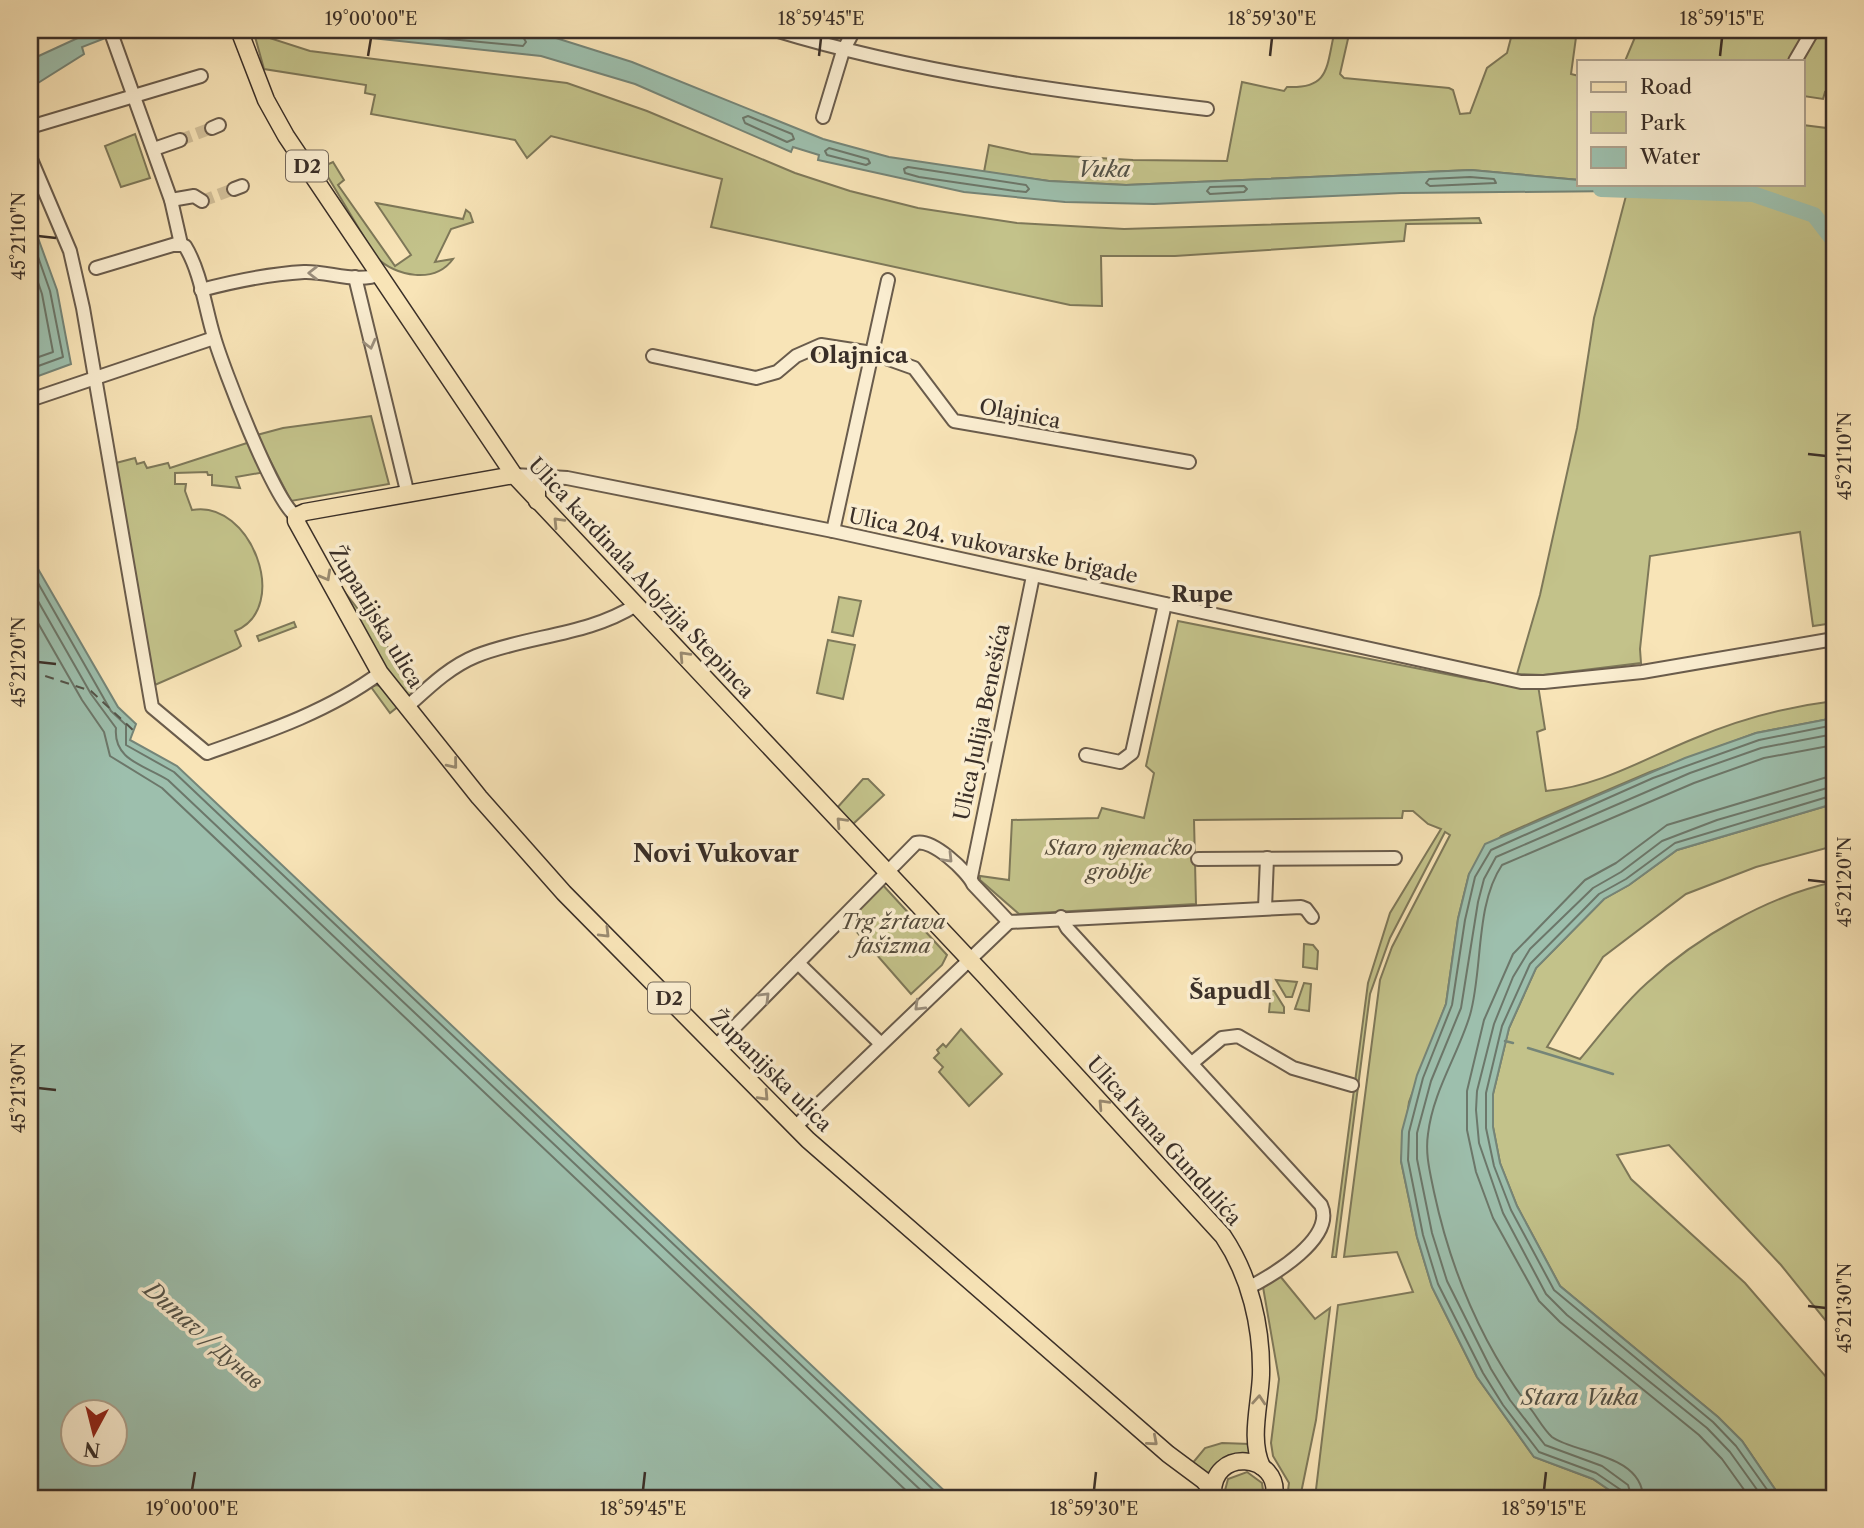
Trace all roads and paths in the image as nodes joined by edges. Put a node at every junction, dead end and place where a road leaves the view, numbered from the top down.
1 (110, 30) edge
2 (775, 30) edge
3 (854, 30) edge
4 (1813, 30) edge
5 (240, 34) edge
6 (843, 51) junction
7 (1796, 60) edge
8 (201, 76) dead end
9 (135, 94) junction
10 (1207, 109) dead end
11 (823, 117) dead end
12 (30, 127) edge
13 (180, 140) tunnel mouth
14 (154, 149) junction
15 (30, 157) edge
16 (171, 200) junction
17 (202, 201) tunnel mouth
18 (181, 244) junction
19 (96, 268) dead end
20 (380, 274) junction
21 (355, 277) junction
22 (888, 280) dead end
23 (201, 290) junction
24 (214, 338) junction
25 (872, 353) junction
26 (653, 356) dead end
27 (96, 378) junction
28 (30, 400) edge
29 (1189, 462) dead end
30 (514, 475) junction
31 (548, 475) junction
32 (408, 495) junction
33 (537, 501) junction
34 (296, 516) junction
35 (833, 531) junction
36 (1033, 576) junction
37 (1165, 604) junction
38 (636, 605) junction
39 (1834, 639) edge
40 (380, 673) junction
41 (407, 707) junction
42 (1086, 755) dead end
43 (1267, 858) junction
44 (1395, 858) dead end
45 (1198, 859) dead end
46 (887, 872) junction
47 (971, 877) junction
48 (1265, 908) junction
49 (1061, 917) junction
50 (1312, 917) dead end
51 (1009, 922) junction
52 (969, 959) junction
53 (798, 963) junction
54 (880, 1043) junction
55 (717, 1045) junction
56 (1192, 1063) junction
57 (1352, 1085) dead end
58 (795, 1127) junction
59 (1248, 1289) junction
60 (1262, 1467) junction
61 (1213, 1495) edge
62 (1274, 1498) edge

1 - 9 street
2 - 6 street
3 - 6 street
4 - 7 street
5 - 20 main road, Ulica kardinala Alojzija Stepinca / D2
6 - 10 street
6 - 11 street
8 - 9 street
9 - 12 street
9 - 14 street
13 - 14 street
14 - 16 street
15 - 27 street
16 - 17 street
16 - 18 street
18 - 19 street
18 - 23 street
20 - 21 street
20 - 30 main road, Ulica kardinala Alojzija Stepinca / D2
21 -> 23 street
21 -> 32 street
22 - 25 street
23 - 24 street
24 - 27 street
24 - 34 street
25 - 26 street, Olajnica
25 - 29 street, Olajnica
25 - 35 street
27 - 28 street
27 - 40 street
30 - 31 street, Ulica 204. vukovarske brigade
30 - 32 main road
30 - 33 main road, Ulica kardinala Alojzija Stepinca / D2
31 - 33 main road
31 - 35 street, Ulica 204. vukovarske brigade
32 - 34 main road
38 -> 33 main road, Ulica kardinala Alojzija Stepinca / D2
34 -> 40 main road, Županijska ulica / D2
35 - 36 street, Ulica 204. vukovarske brigade
36 - 37 street, Ulica 204. vukovarske brigade
36 - 47 street, Ulica Julija Benešića
37 - 39 street, Ulica 204. vukovarske brigade
37 - 42 street
38 - 41 street
46 -> 38 main road, Ulica kardinala Alojzija Stepinca / D2
40 - 41 main road, Županijska ulica / D2
41 -> 55 main road, Županijska ulica / D2
43 - 44 street
43 - 45 street
43 - 48 street
46 -> 47 street
46 - 52 main road, D2
46 - 53 street
47 - 51 street
48 - 49 street
48 - 50 street
49 - 51 street
49 - 56 street
51 - 52 street
52 -> 54 street
59 -> 52 main road, Ulica Ivana Gundulića / D2
53 - 54 street
55 -> 53 street
54 - 58 street
55 -> 58 main road, Županijska ulica / D2
56 - 57 street
56 - 59 street
58 -> 61 main road, Županijska ulica / D2
60 -> 59 main road, Ulica Ivana Gundulića / D2
60 - 61 main road, D2
60 - 62 main road, D2

